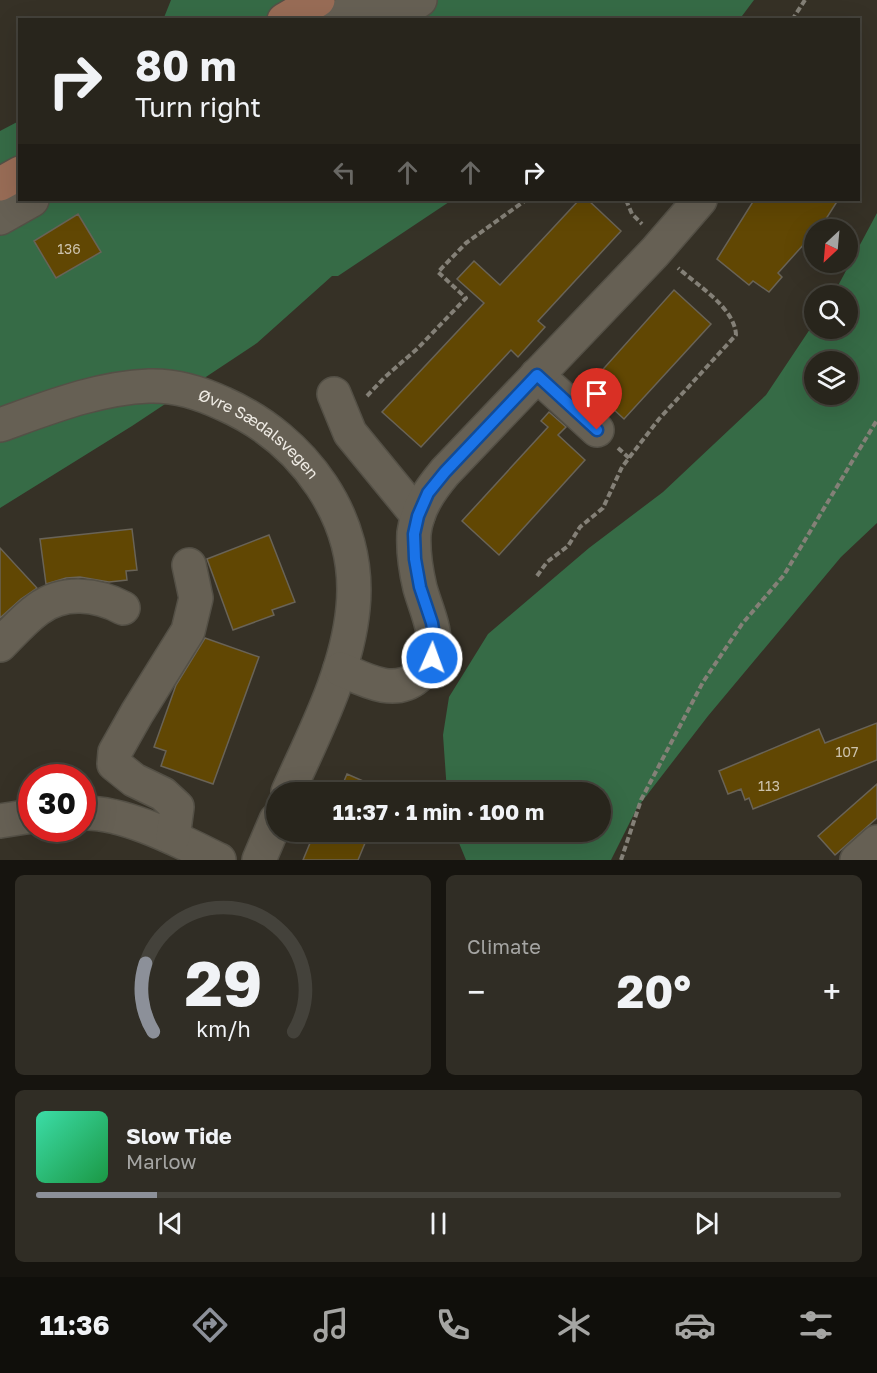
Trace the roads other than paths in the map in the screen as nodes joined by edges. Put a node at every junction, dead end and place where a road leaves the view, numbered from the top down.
1 (318, 0) edge
2 (420, 0) edge
3 (287, 18) edge
4 (338, 18) edge
5 (18, 174) edge
6 (0, 184) edge
7 (30, 201) edge
8 (699, 201) edge
9 (0, 218) edge
10 (537, 375) junction
11 (339, 407) road end
12 (0, 425) edge
13 (607, 438) road end
14 (418, 516) junction
15 (189, 565) dead end
16 (123, 608) dead end
17 (0, 645) edge
18 (340, 669) junction
19 (292, 782) edge
20 (96, 815) edge
21 (18, 818) edge
22 (0, 821) edge
23 (173, 837) junction
24 (267, 842) edge
25 (877, 842) edge
26 (219, 860) edge
27 (259, 860) edge
28 (857, 860) edge

1 - 3 main road
2 - 4 street
5 - 6 main road
7 - 9 street
8 - 10 street
10 - 13 street
10 - 14 street
11 - 14 street
12 - 18 street, Øvre Sædalsvegen
14 - 18 street
15 - 23 street
16 - 17 street
18 - 19 street, Øvre Sædalsvegen
20 - 23 street
21 - 22 street
23 - 26 street
24 - 27 street
25 - 28 street

